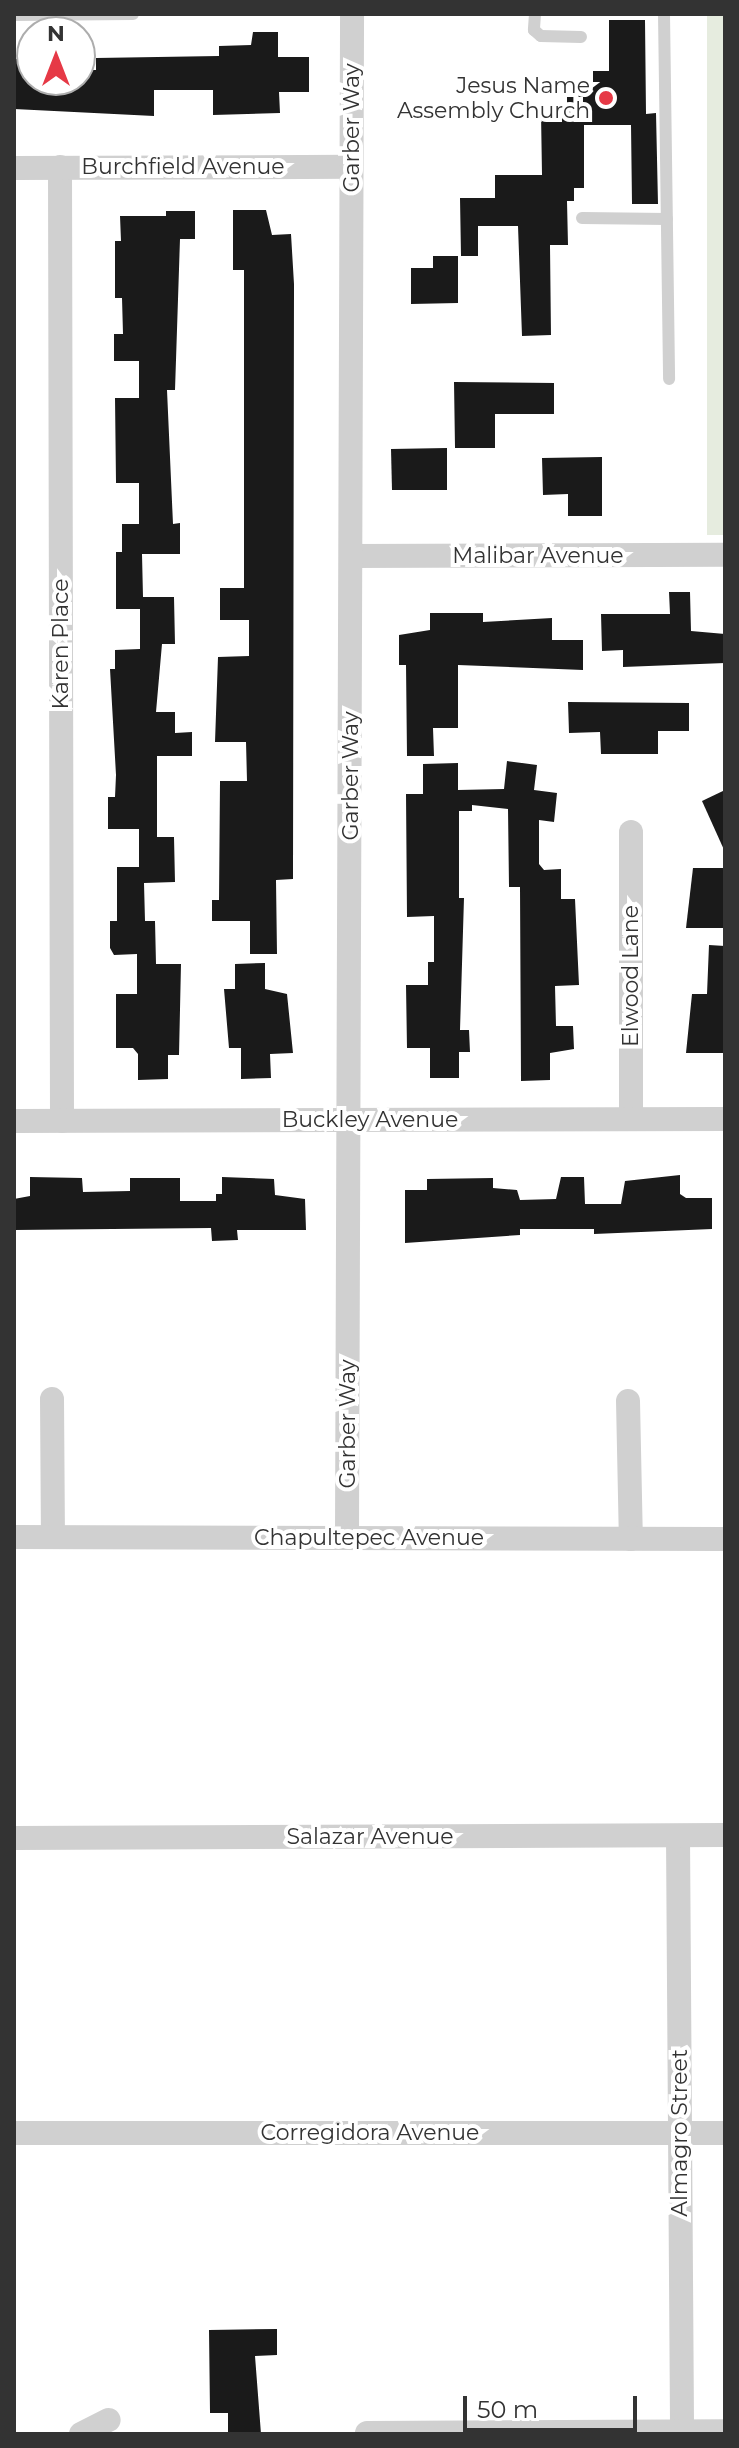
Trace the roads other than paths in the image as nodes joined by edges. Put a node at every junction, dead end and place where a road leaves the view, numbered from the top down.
1 (133, 14) edge
2 (352, 14) edge
3 (535, 14) edge
4 (664, 14) edge
5 (14, 15) edge
6 (581, 37) dead end
7 (60, 167) junction
8 (351, 167) junction
9 (14, 168) edge
10 (582, 218) dead end
11 (667, 219) junction
12 (669, 379) dead end
13 (725, 555) edge
14 (351, 556) junction
15 (631, 832) dead end
16 (631, 1119) junction
17 (725, 1119) edge
18 (351, 1120) junction
19 (14, 1121) edge
20 (62, 1121) junction
21 (52, 1399) dead end
22 (628, 1401) dead end
23 (14, 1537) edge
24 (53, 1537) junction
25 (347, 1538) junction
26 (631, 1539) junction
27 (725, 1539) edge
28 (725, 1835) edge
29 (678, 1836) junction
30 (14, 1838) edge
31 (14, 2133) edge
32 (680, 2133) junction
33 (725, 2133) edge
34 (109, 2420) dead end
35 (682, 2431) junction
36 (725, 2431) edge
37 (367, 2433) edge
38 (81, 2434) edge

1 - 5 lane
2 - 8 street, Garber Way
3 - 6 lane
4 - 11 lane
7 - 8 street, Burchfield Avenue
7 - 9 street, Burchfield Avenue
7 - 20 street, Karen Place
8 - 14 street, Garber Way
10 - 11 lane
11 - 12 lane
13 - 14 street, Malibar Avenue
14 - 18 street, Garber Way
15 - 16 street, Elwood Lane
16 - 17 street, Buckley Avenue
16 - 18 street, Buckley Avenue
18 - 20 street, Buckley Avenue
18 - 25 street, Garber Way
19 - 20 street, Buckley Avenue
21 - 24 street
22 - 26 street
23 - 24 street, Chapultepec Avenue
24 - 25 street, Chapultepec Avenue
25 - 26 street, Chapultepec Avenue
26 - 27 street, Chapultepec Avenue
28 - 29 street, Salazar Avenue
29 - 30 street, Salazar Avenue
29 - 32 street, Almagro Street
31 - 32 street, Corregidora Avenue
32 - 33 street, Corregidora Avenue
32 - 35 street, Almagro Street
34 - 38 street
35 - 36 street
35 - 37 street

